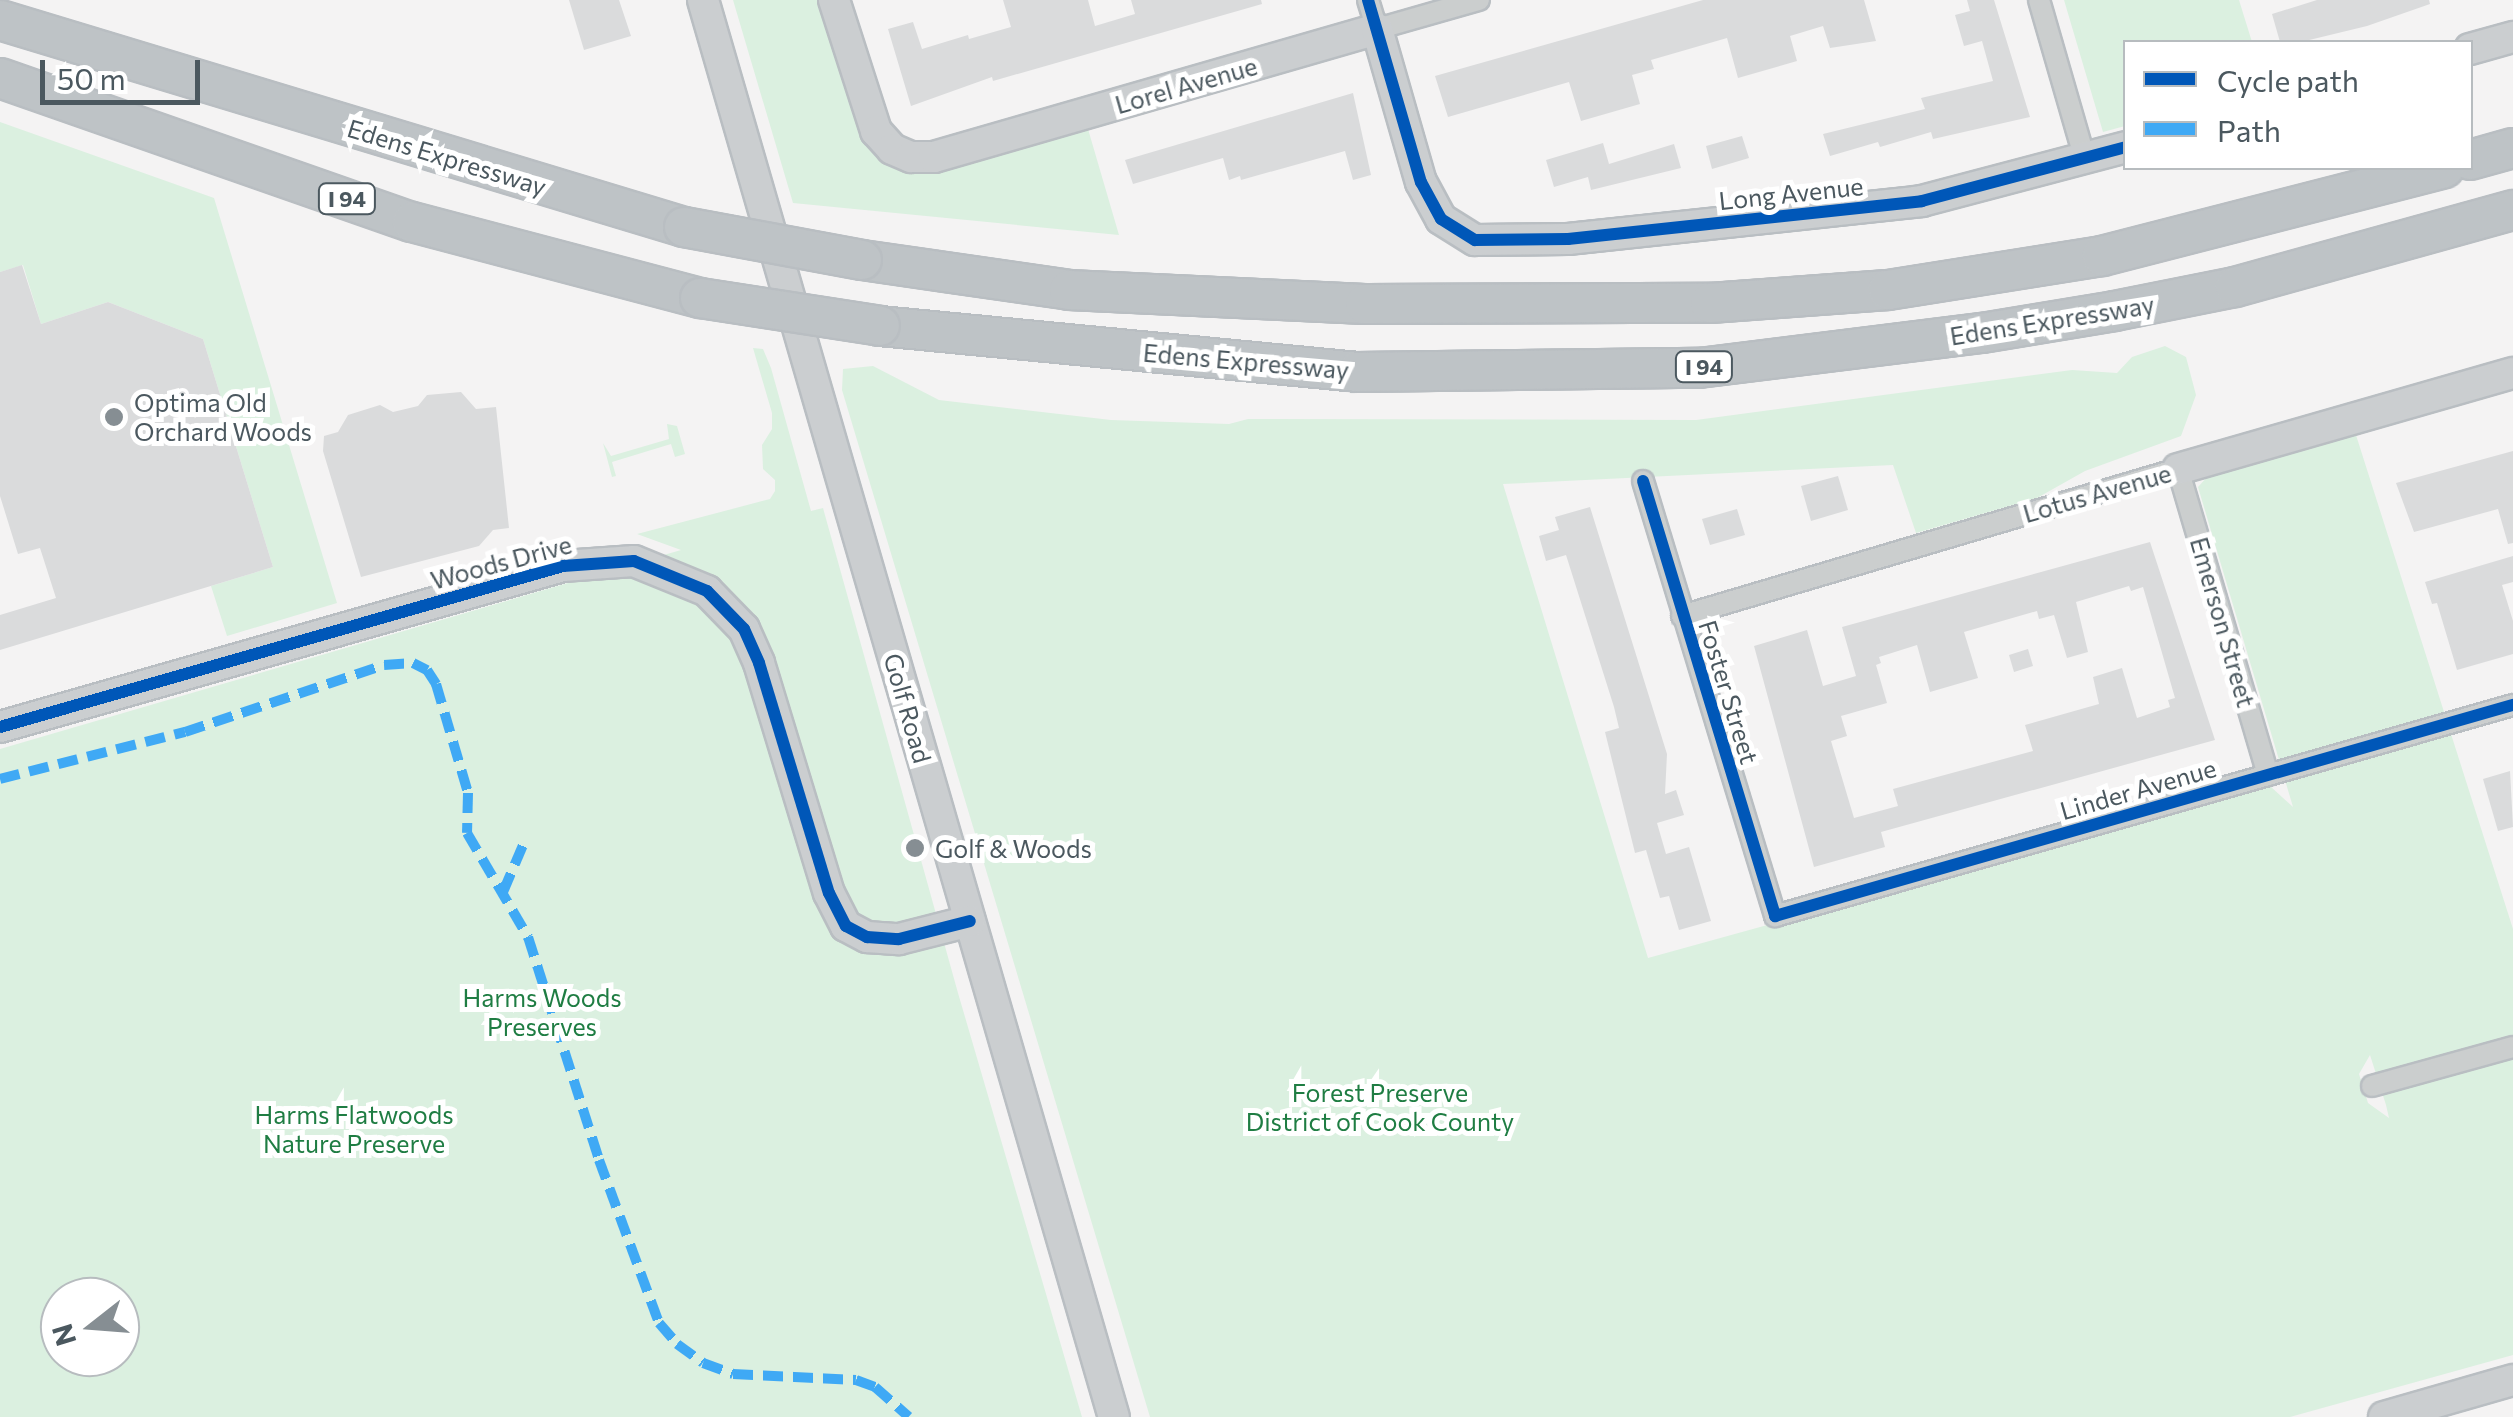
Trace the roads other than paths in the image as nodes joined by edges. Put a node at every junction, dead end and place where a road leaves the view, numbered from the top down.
1 (703, 0) edge
2 (834, 0) edge
3 (1479, 0) edge
4 (2039, 0) edge
5 (1372, 15) edge
6 (0, 20) edge
7 (2513, 36) edge
8 (2473, 48) edge
9 (0, 78) edge
10 (2123, 148) edge
11 (2513, 148) edge
12 (2085, 158) junction
13 (2473, 159) edge
14 (2436, 170) edge
15 (2513, 210) edge
16 (2513, 373) edge
17 (2178, 469) junction
18 (1643, 481) dead end
19 (1682, 616) junction
20 (2513, 705) edge
21 (0, 727) edge
22 (2268, 775) junction
23 (1775, 916) joint
24 (970, 921) junction
25 (2513, 1046) edge
26 (2372, 1086) dead end
27 (2513, 1380) edge
28 (1114, 1417) edge
29 (2384, 1417) edge

1 - 24 street, Golf Road
2 - 5 street, Lorel Avenue
3 - 5 street, Lorel Avenue
4 - 12 street
5 - 12 street, Long Avenue
6 - 14 highway, Edens Expressway, bridge
7 - 8 street
9 - 15 highway, Edens Expressway / I 94, bridge
10 - 12 street, Long Avenue
11 - 13 highway
16 - 17 street, Lotus Avenue
17 - 19 street, Lotus Avenue
17 - 22 street, Emerson Street
18 - 19 street, Foster Street
19 - 23 street, Foster Street
20 - 22 street, Linder Avenue
21 - 24 street, Woods Drive
22 - 23 street, Linder Avenue
24 - 28 street, Golf Road
25 - 26 street
27 - 29 street

